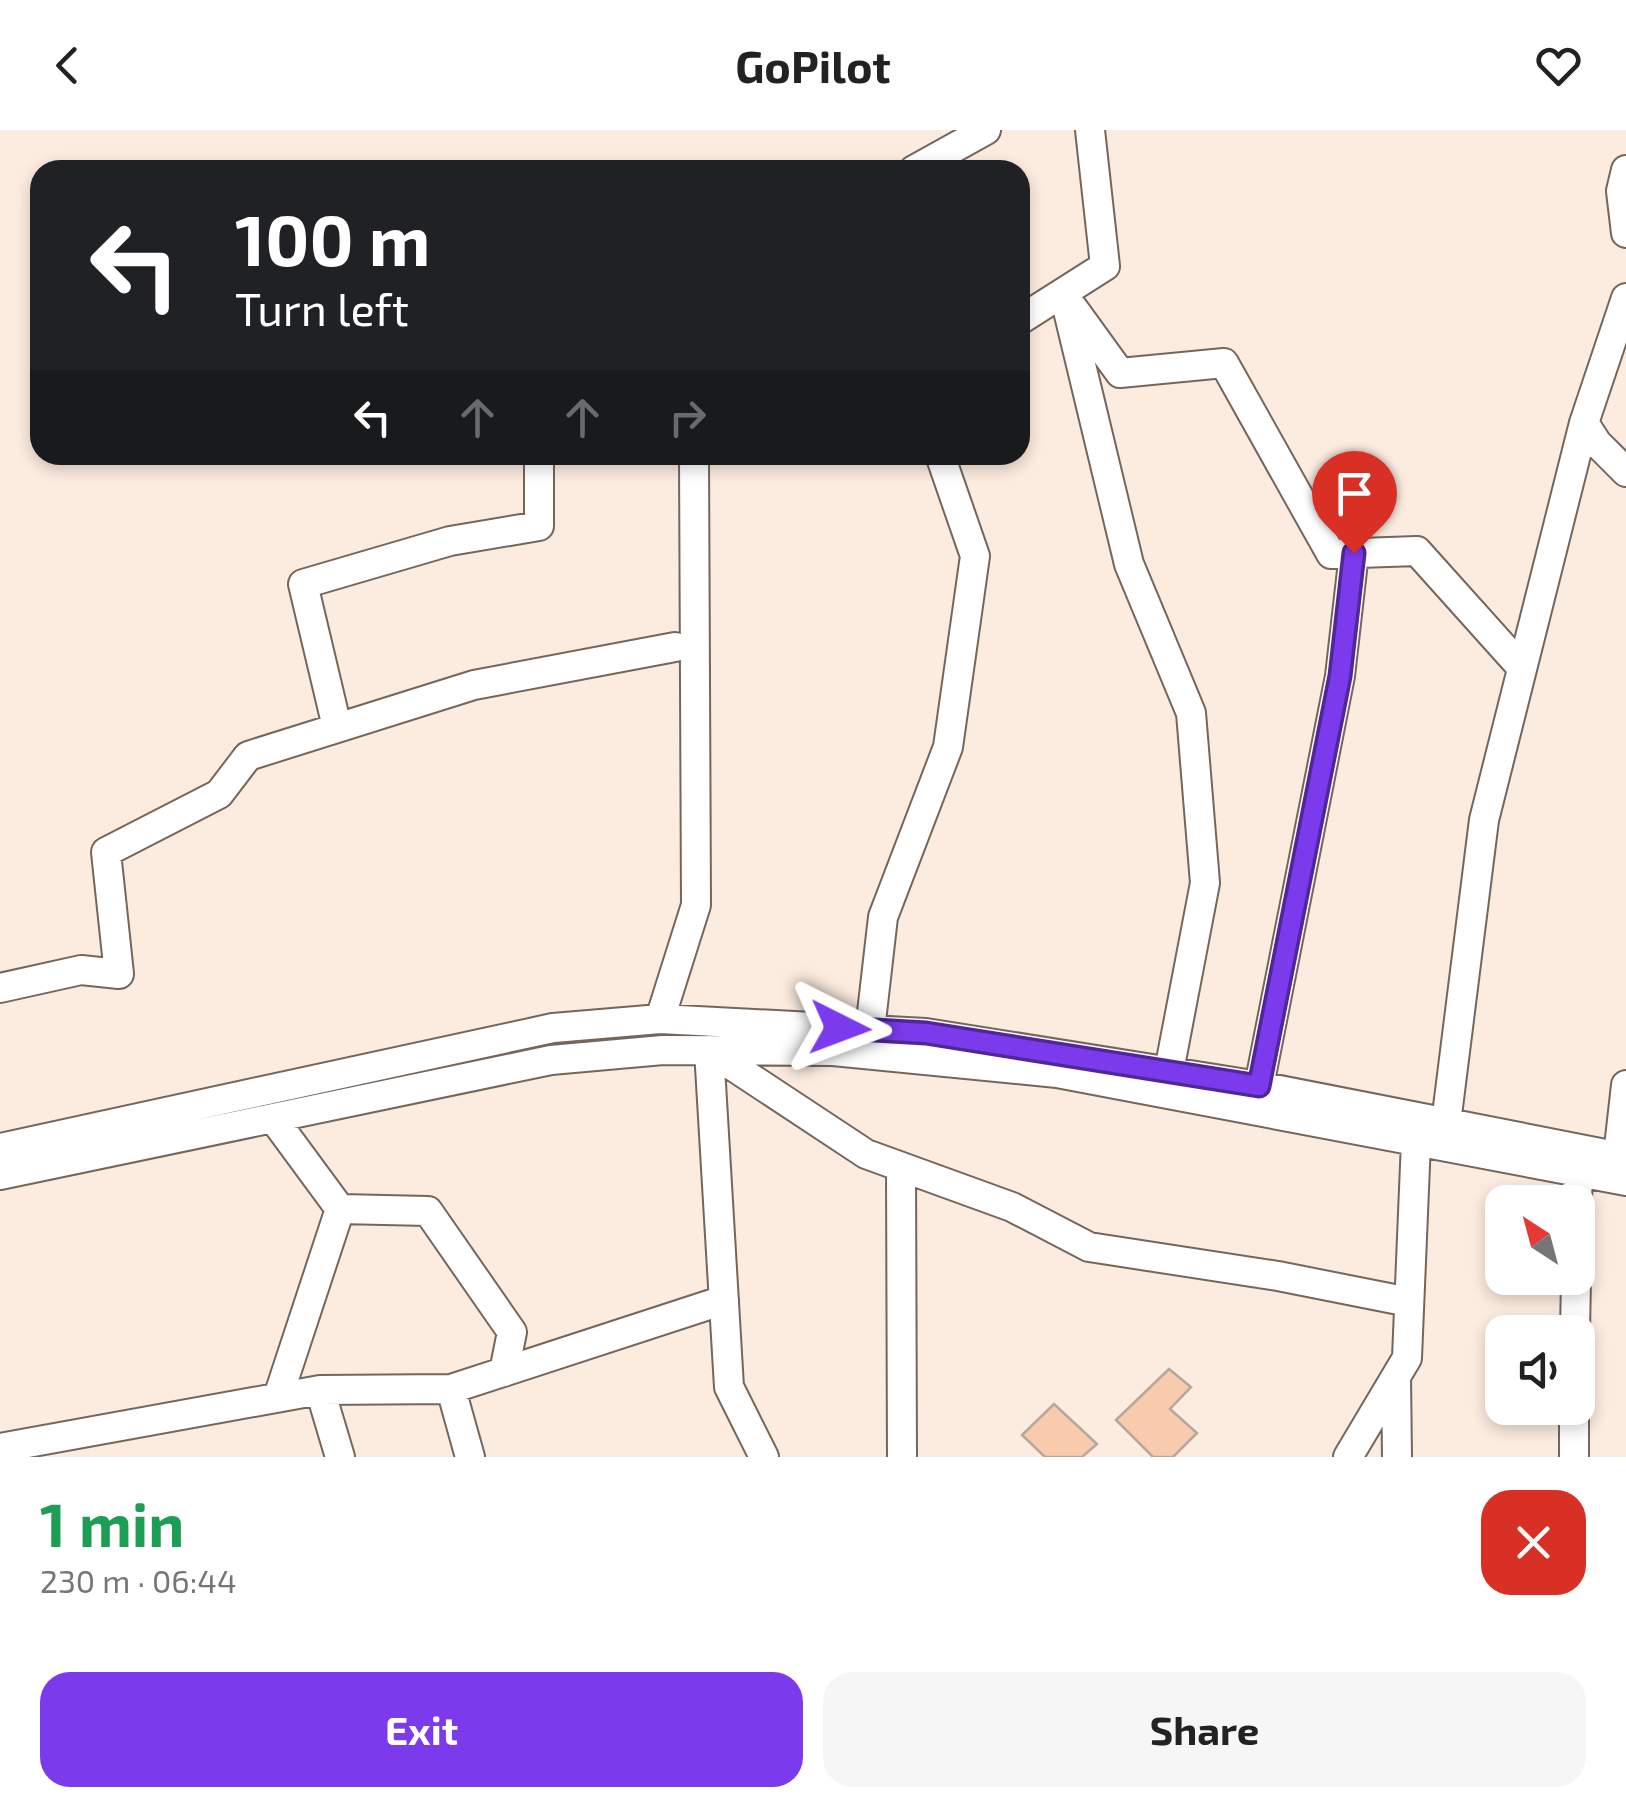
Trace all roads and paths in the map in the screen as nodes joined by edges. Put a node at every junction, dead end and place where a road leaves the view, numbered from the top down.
1 (986, 130) edge
2 (1090, 130) edge
3 (932, 160) edge
4 (1626, 170) edge
5 (1626, 233) edge
6 (1064, 294) junction
7 (1626, 298) edge
8 (1030, 314) edge
9 (1620, 340) edge
10 (1584, 423) junction
11 (539, 465) edge
12 (694, 465) edge
13 (943, 465) edge
14 (1626, 472) edge
15 (1354, 553) junction
16 (675, 647) dead end
17 (1522, 668) junction
18 (338, 728) junction
19 (0, 988) edge
20 (660, 1019) junction
21 (870, 1030) junction
22 (709, 1050) junction
23 (1170, 1071) junction
24 (1626, 1085) edge
25 (1259, 1086) junction
26 (274, 1118) junction
27 (1446, 1123) junction
28 (1416, 1141) junction
29 (0, 1148) edge
30 (1623, 1165) edge
31 (901, 1167) junction
32 (1578, 1172) junction
33 (0, 1175) edge
34 (1578, 1185) edge
35 (340, 1209) junction
36 (724, 1300) junction
37 (1409, 1302) junction
38 (504, 1372) junction
39 (1396, 1376) junction
40 (451, 1389) junction
41 (320, 1390) junction
42 (278, 1398) junction
43 (1574, 1425) edge
44 (0, 1448) edge
45 (340, 1457) edge
46 (470, 1457) edge
47 (764, 1457) edge
48 (902, 1457) edge
49 (1348, 1457) edge
50 (1397, 1457) edge
51 (1574, 1457) edge

1 - 3 street
2 - 6 street
4 - 5 street
6 - 8 street
6 - 15 street
6 - 23 street
7 - 9 street
9 - 10 street
10 - 14 street
10 - 17 street
11 - 18 street
12 - 20 street
13 - 21 street
15 - 17 street
15 - 25 street
16 - 18 street
17 - 27 street
18 - 19 street
20 - 21 street
20 - 29 street
21 - 23 street
22 - 26 street
22 - 28 street
22 - 31 street
22 - 36 street
23 - 25 street
24 - 30 street
25 - 27 street
26 - 33 street
26 - 35 street
27 - 30 street
28 - 32 street
28 - 37 street
30 - 32 street
31 - 37 street
31 - 48 street
32 - 34 street
35 - 38 street
35 - 42 street
36 - 38 street
36 - 47 street
37 - 39 street
38 - 40 street
39 - 49 street
39 - 50 street
40 - 41 street
40 - 46 street
41 - 42 street
41 - 45 street
42 - 44 street
43 - 51 street

